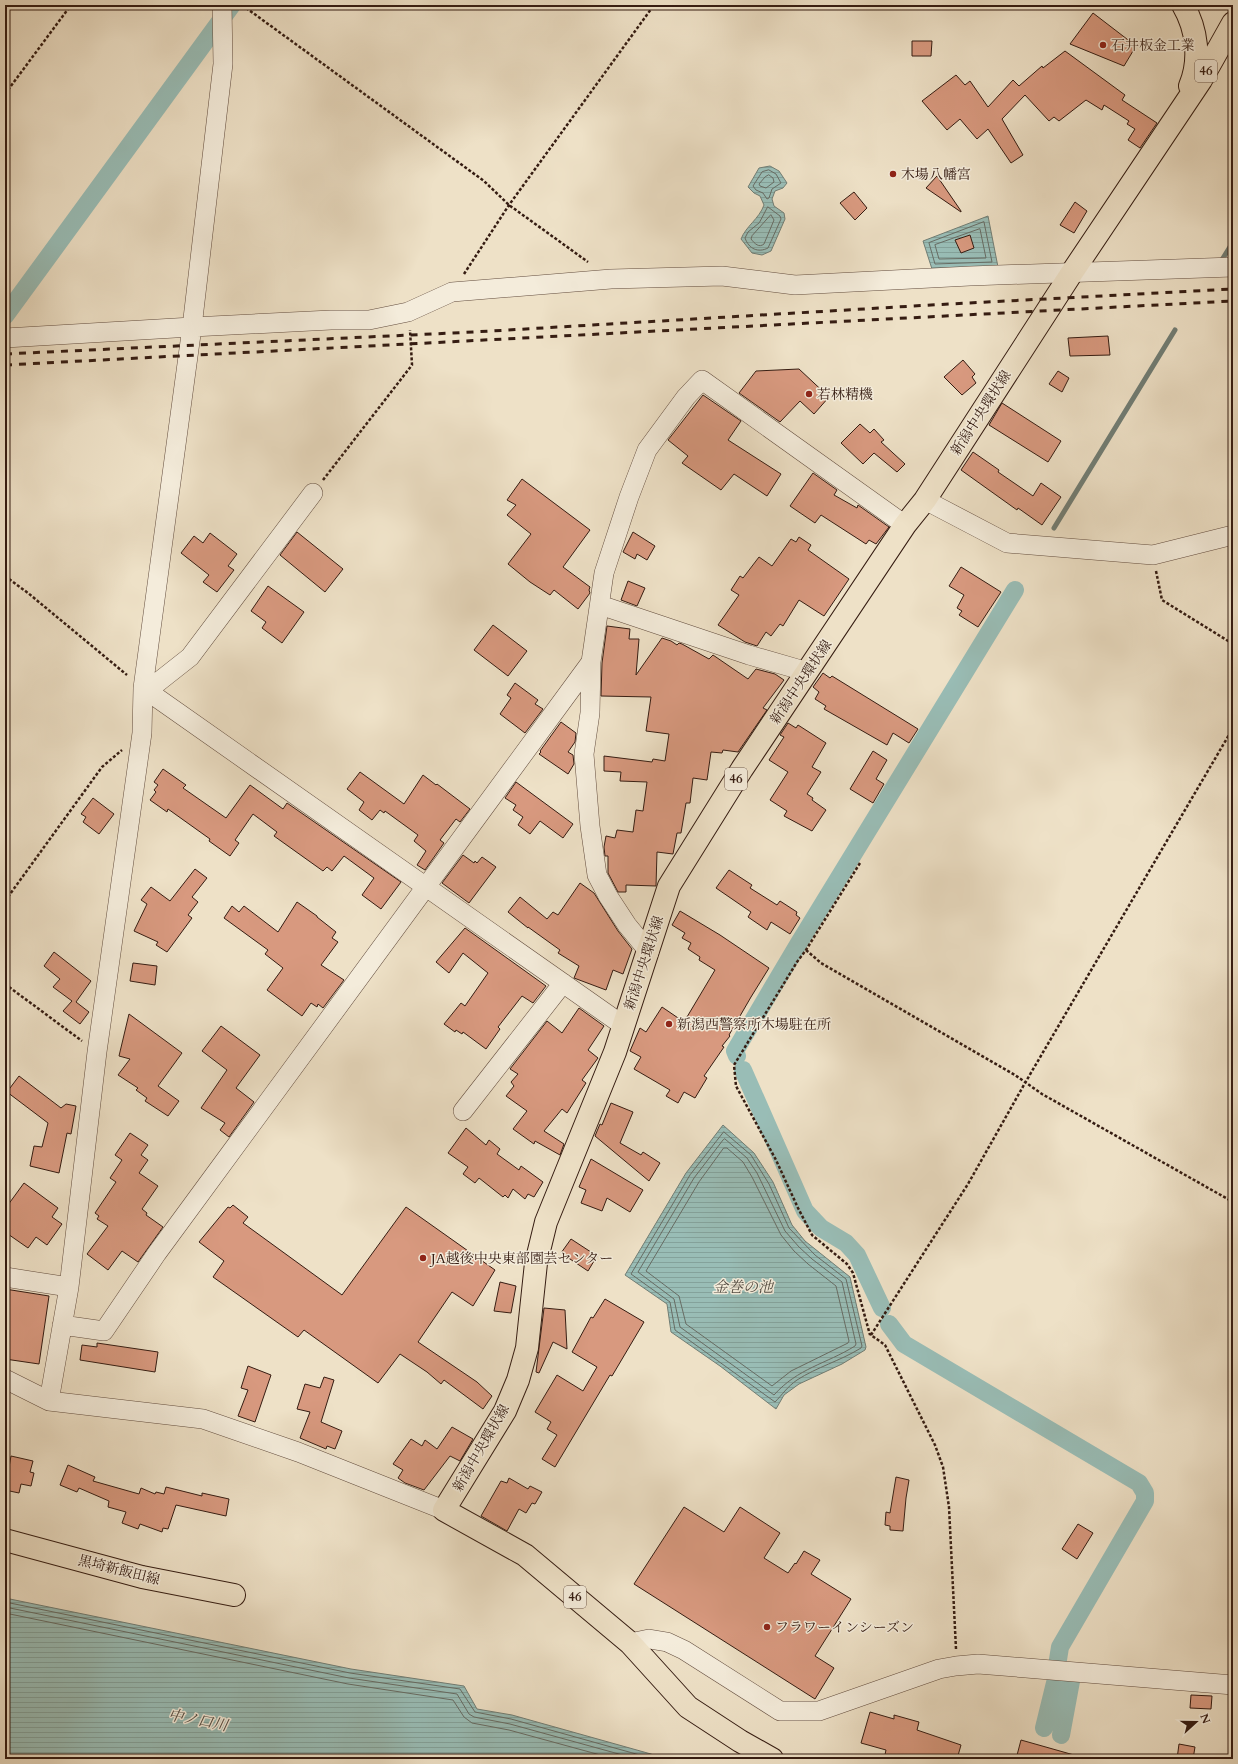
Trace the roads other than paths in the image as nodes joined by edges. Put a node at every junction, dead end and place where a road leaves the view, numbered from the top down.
1 (222, 5) edge
2 (1183, 5) edge
3 (1233, 23) edge
4 (1176, 116) junction
5 (1233, 267) edge
6 (1071, 274) junction
7 (192, 327) junction
8 (5, 338) edge
9 (312, 494) road end
10 (925, 500) junction
11 (905, 525) junction
12 (1233, 535) edge
13 (600, 605) junction
14 (591, 662) junction
15 (808, 672) junction
16 (143, 688) junction
17 (427, 886) junction
18 (649, 952) junction
19 (563, 983) junction
20 (624, 1026) junction
21 (463, 1111) dead end
22 (5, 1277) edge
23 (68, 1287) junction
24 (62, 1326) junction
25 (5, 1378) edge
26 (49, 1401) junction
27 (444, 1510) junction
28 (5, 1540) edge
29 (234, 1595) dead end
30 (630, 1643) junction
31 (1233, 1685) edge
32 (772, 1759) edge

1 - 7 street
2 - 4 main road, 新潟中央環状線 / 46
3 - 4 main road, 新潟中央環状線 / 46
4 - 6 main road, 新潟中央環状線 / 46
5 - 6 street
6 - 7 street
6 - 10 main road, 新潟中央環状線 / 46
7 - 8 street
7 - 16 street
9 - 16 street
10 - 11 main road, 新潟中央環状線 / 46
10 - 12 street
11 - 13 street
11 - 15 main road, 新潟中央環状線 / 46
13 - 14 street
13 - 15 street
14 - 17 street
14 - 18 street
15 - 18 main road, 新潟中央環状線 / 46
16 - 17 street
16 - 23 street
17 - 19 street
17 - 24 street
18 - 20 main road, 新潟中央環状線 / 46
19 - 20 street
19 - 21 street
20 - 27 main road, 新潟中央環状線 / 46
22 - 23 street
23 - 24 street
24 - 26 street
25 - 26 street
26 - 27 street
27 - 30 main road, 46
28 - 29 main road, 黒埼新飯田線
30 - 31 street
30 - 32 main road, 46

